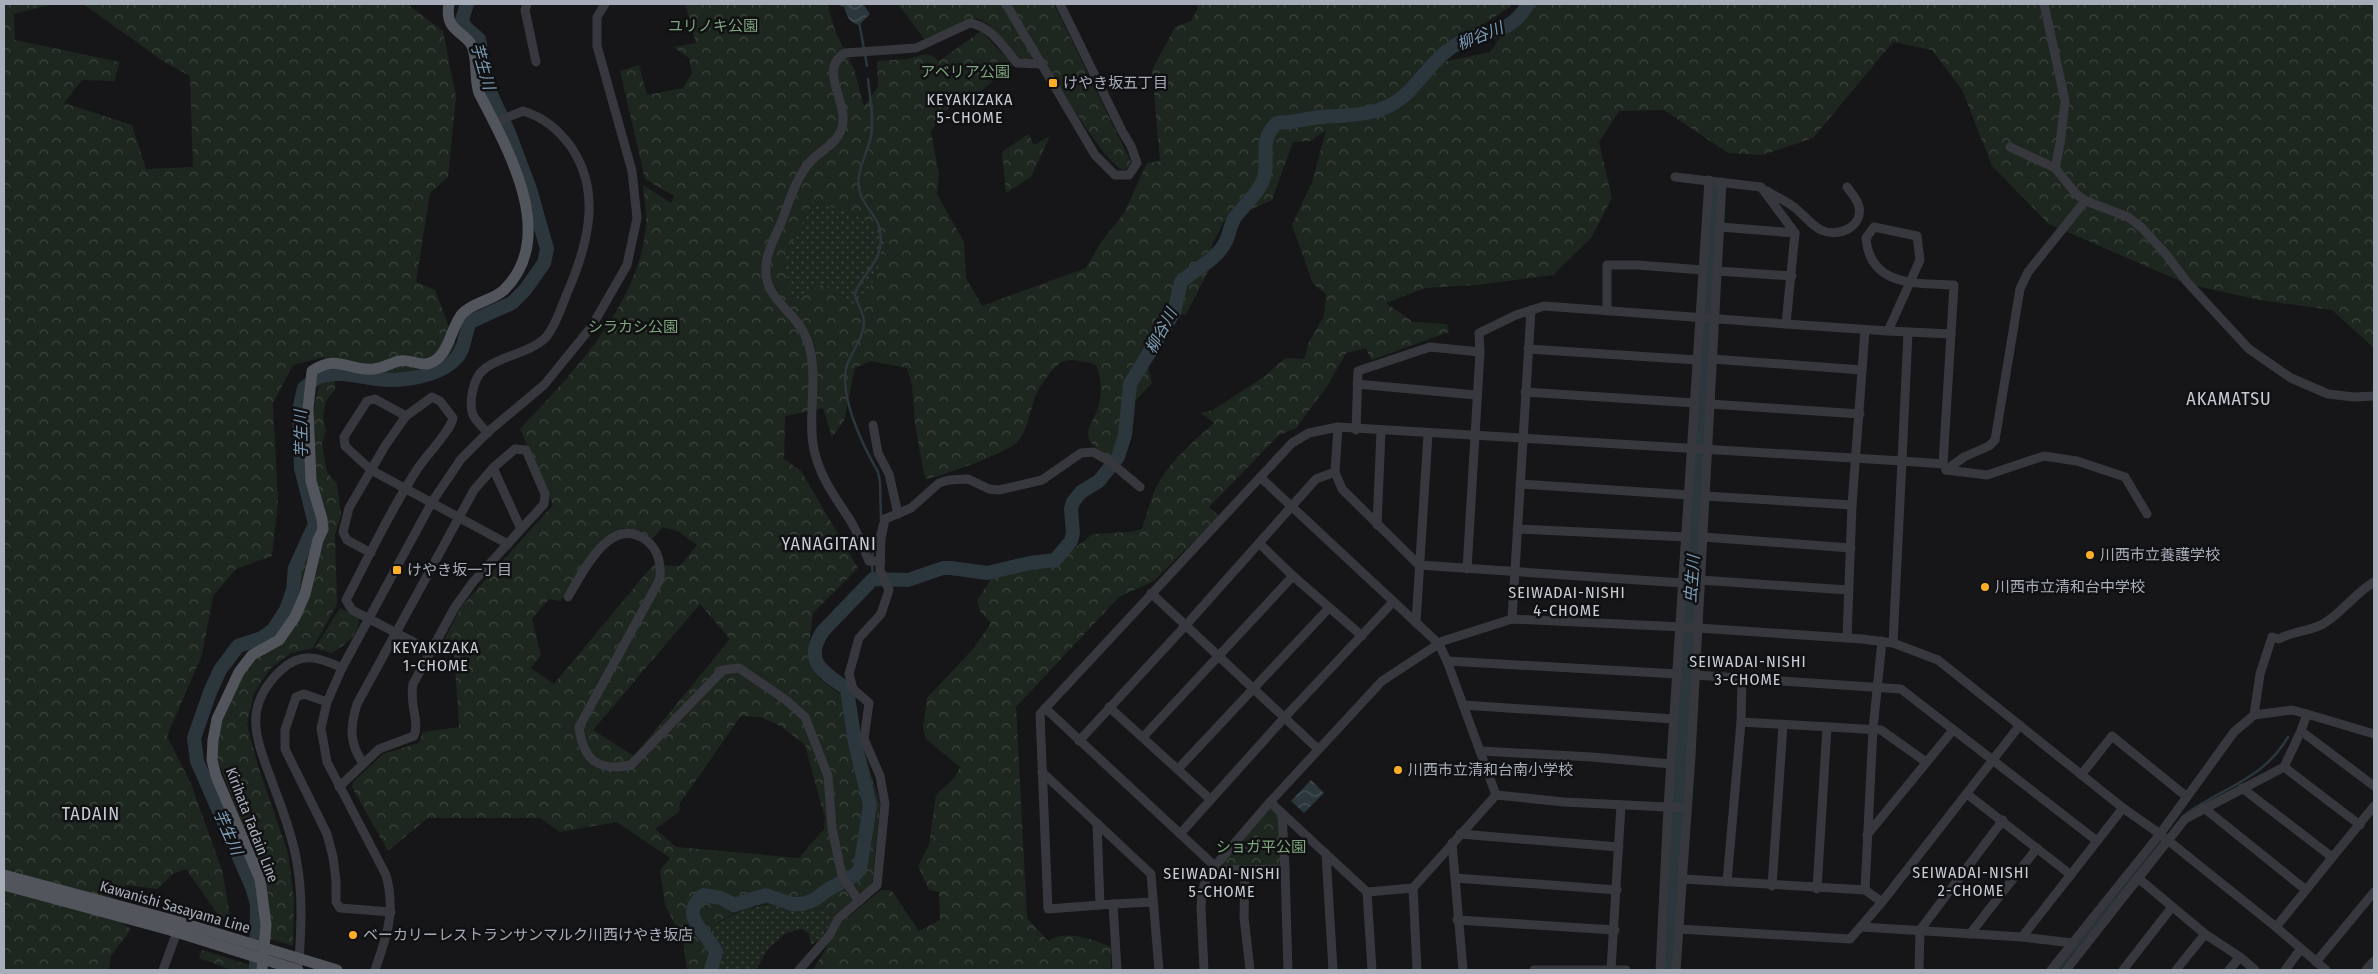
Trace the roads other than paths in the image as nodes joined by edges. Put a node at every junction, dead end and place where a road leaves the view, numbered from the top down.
1 (449, 4) edge
2 (527, 4) edge
3 (605, 4) edge
4 (1006, 4) edge
5 (1060, 4) edge
6 (2044, 4) edge
7 (536, 62) dead end
8 (1042, 64) junction
9 (496, 123) junction
10 (2010, 146) dead end
11 (2055, 168) junction
12 (1675, 177) dead end
13 (1709, 180) junction
14 (1722, 182) junction
15 (1761, 187) junction
16 (1847, 187) dead end
17 (2085, 201) junction
18 (1720, 227) junction
19 (1795, 233) junction
20 (1703, 270) junction
21 (1717, 271) junction
22 (1792, 276) junction
23 (1909, 283) junction
24 (1531, 310) junction
25 (1606, 311) junction
26 (1700, 318) junction
27 (1714, 319) junction
28 (1786, 324) junction
29 (1865, 330) junction
30 (1888, 331) junction
31 (1908, 332) junction
32 (1951, 334) junction
33 (1528, 349) junction
34 (1480, 352) junction
35 (1712, 359) junction
36 (1698, 360) junction
37 (1862, 370) junction
38 (1358, 384) junction
39 (1525, 392) junction
40 (1476, 395) junction
41 (2374, 396) edge
42 (1695, 403) junction
43 (1710, 404) junction
44 (1860, 414) junction
45 (406, 416) junction
46 (873, 425) dead end
47 (1338, 427) junction
48 (1356, 430) junction
49 (1381, 431) junction
50 (488, 433) junction
51 (1428, 434) junction
52 (1474, 436) junction
53 (1522, 439) junction
54 (1692, 449) junction
55 (1708, 450) junction
56 (1856, 459) junction
57 (1902, 461) junction
58 (493, 468) junction
59 (371, 470) junction
60 (1335, 472) junction
61 (1260, 477) junction
62 (1520, 484) junction
63 (1140, 487) dead end
64 (406, 488) junction
65 (1689, 495) junction
66 (1705, 496) junction
67 (432, 502) junction
68 (1852, 505) junction
69 (1291, 507) junction
70 (898, 514) junction
71 (2147, 514) dead end
72 (458, 516) junction
73 (1377, 525) junction
74 (521, 529) junction
75 (1517, 529) junction
76 (1686, 537) junction
77 (1703, 537) junction
78 (1259, 543) junction
79 (508, 544) junction
80 (1851, 548) junction
81 (371, 553) junction
82 (876, 561) junction
83 (1419, 565) junction
84 (1467, 569) junction
85 (1514, 572) junction
86 (1294, 576) junction
87 (1700, 580) junction
88 (2374, 582) edge
89 (1683, 583) junction
90 (1848, 590) junction
91 (1151, 593) junction
92 (568, 597) dead end
93 (1393, 602) junction
94 (1329, 608) junction
95 (1512, 619) junction
96 (370, 620) junction
97 (1416, 623) junction
98 (1186, 625) junction
99 (1680, 627) junction
100 (1698, 628) junction
101 (396, 634) junction
102 (1362, 636) junction
103 (1847, 638) junction
104 (1882, 641) junction
105 (1893, 642) junction
106 (1439, 644) junction
107 (431, 651) junction
108 (1220, 655) junction
109 (1447, 662) junction
110 (342, 668) junction
111 (1677, 674) junction
112 (1695, 676) junction
113 (1742, 679) junction
114 (1877, 687) junction
115 (1252, 688) junction
116 (326, 702) junction
117 (1463, 705) junction
118 (1109, 707) junction
119 (1044, 708) junction
120 (2306, 714) junction
121 (2254, 715) junction
122 (1284, 718) junction
123 (1674, 719) junction
124 (1741, 722) junction
125 (1782, 725) junction
126 (2020, 725) junction
127 (1827, 727) junction
128 (1873, 730) junction
129 (1953, 730) junction
130 (2301, 731) junction
131 (2374, 734) edge
132 (1143, 738) junction
133 (1079, 741) junction
134 (1318, 749) junction
135 (1481, 751) junction
136 (1993, 760) junction
137 (1926, 762) junction
138 (363, 763) junction
139 (1671, 764) junction
140 (2284, 767) junction
141 (1178, 769) junction
142 (1042, 772) junction
143 (2081, 774) junction
144 (339, 786) junction
145 (2374, 786) edge
146 (2242, 788) junction
147 (1967, 794) junction
148 (1496, 795) junction
149 (2187, 798) junction
150 (1210, 799) junction
151 (1270, 802) junction
152 (1621, 805) junction
153 (2374, 806) edge
154 (1668, 807) junction
155 (1687, 808) junction
156 (2123, 808) junction
157 (2204, 808) junction
158 (1282, 813) junction
159 (2002, 820) junction
160 (1097, 823) junction
161 (2360, 825) junction
162 (1180, 834) junction
163 (1460, 834) junction
164 (2160, 834) junction
165 (1866, 836) junction
166 (2097, 841) junction
167 (2168, 841) junction
168 (1452, 843) junction
169 (1619, 847) junction
170 (2037, 848) junction
171 (1326, 854) junction
172 (2332, 857) junction
173 (1215, 866) junction
174 (1285, 869) junction
175 (1245, 870) junction
176 (4, 875) edge
177 (2071, 875) junction
178 (1455, 878) junction
179 (2138, 878) junction
180 (1682, 880) junction
181 (1727, 882) junction
182 (4, 885) edge
183 (1772, 886) junction
184 (1413, 888) junction
185 (1817, 889) junction
186 (1617, 890) junction
187 (1865, 890) junction
188 (2306, 890) junction
189 (1367, 892) junction
190 (2374, 892) edge
191 (858, 899) junction
192 (1153, 902) junction
193 (1882, 902) junction
194 (1113, 904) junction
195 (1100, 905) junction
196 (2172, 907) junction
197 (391, 912) junction
198 (1457, 920) junction
199 (1862, 927) junction
200 (2276, 927) junction
201 (174, 928) junction
202 (1679, 929) junction
203 (1615, 930) junction
204 (1920, 930) junction
205 (1970, 934) junction
206 (2205, 934) junction
207 (2022, 937) junction
208 (2073, 943) junction
209 (2300, 950) junction
210 (2240, 957) junction
211 (2374, 960) edge
212 (2316, 962) junction
213 (163, 970) edge
214 (262, 970) edge
215 (298, 970) edge
216 (337, 970) edge
217 (375, 970) edge
218 (799, 970) edge
219 (1117, 970) edge
220 (1159, 970) edge
221 (1204, 970) edge
222 (1250, 970) edge
223 (1288, 970) edge
224 (1332, 970) edge
225 (1372, 970) edge
226 (1417, 970) edge
227 (1463, 970) edge
228 (1534, 970) edge
229 (1611, 970) edge
230 (1626, 970) edge
231 (1660, 970) edge
232 (1676, 970) edge
233 (1919, 970) edge
234 (2051, 970) edge
235 (2066, 970) edge
236 (2123, 970) edge
237 (2176, 970) edge
238 (2229, 970) edge
239 (2255, 970) edge
240 (2285, 970) edge
241 (2326, 970) edge
242 (2366, 970) edge

1 - 9 main road, Kirihata Tadain Line
2 - 7 street
3 - 50 street
4 - 8 street
5 - 8 street
6 - 11 street
8 - 82 street
9 - 50 street
9 - 214 main road, Kirihata Tadain Line
10 - 11 street
11 - 17 street
12 - 13 street
13 - 14 street
13 - 20 street
14 - 15 street
14 - 18 street
15 - 16 street
15 - 19 street
17 - 41 street
17 - 71 street
18 - 19 street
18 - 21 street
19 - 22 street
20 - 25 street
20 - 26 street
21 - 22 street
21 - 27 street
22 - 28 street
23 - 23 street
23 - 30 street
23 - 32 street
24 - 25 street
24 - 33 street
24 - 34 street
25 - 26 street
26 - 27 street
26 - 36 street
27 - 28 street
27 - 35 street
28 - 29 street
29 - 30 street
29 - 37 street
30 - 31 street
31 - 32 street
31 - 57 street
32 - 57 street
33 - 36 street
33 - 39 street
34 - 38 street
34 - 40 street
35 - 37 street
35 - 43 street
36 - 42 street
37 - 44 street
38 - 40 street
38 - 48 street
39 - 42 street
39 - 53 street
40 - 52 street
42 - 54 street
43 - 44 street
43 - 55 street
44 - 56 street
45 - 59 street
45 - 59 street
45 - 64 street
46 - 70 street
47 - 48 street
47 - 60 street
47 - 61 street
48 - 49 street
49 - 51 street
49 - 73 street
50 - 67 street
51 - 52 street
51 - 83 street
52 - 53 street
52 - 84 street
53 - 54 street
53 - 62 street
54 - 55 street
54 - 65 street
55 - 56 street
55 - 66 street
56 - 57 street
56 - 68 street
57 - 105 street
58 - 72 street
58 - 74 street
58 - 74 street
59 - 64 street
59 - 81 street
60 - 69 street
60 - 73 street
61 - 69 street
61 - 91 street
62 - 65 street
62 - 75 street
63 - 70 street
64 - 67 street
64 - 81 street
65 - 76 street
66 - 68 street
66 - 77 street
67 - 72 street
67 - 96 street
68 - 80 street
69 - 78 street
69 - 93 street
70 - 82 street
72 - 79 street
72 - 101 street
73 - 83 street
74 - 79 street
75 - 76 street
75 - 85 street
76 - 89 street
77 - 80 street
77 - 87 street
78 - 86 street
78 - 98 street
79 - 107 street
80 - 90 street
81 - 96 street
82 - 191 street
83 - 84 street
83 - 97 street
84 - 85 street
85 - 89 street
85 - 95 street
86 - 94 street
86 - 108 street
87 - 90 street
87 - 100 street
88 - 121 street
89 - 99 street
90 - 103 street
91 - 98 street
91 - 119 street
92 - 191 street
93 - 97 street
93 - 102 street
94 - 102 street
94 - 115 street
95 - 99 street
95 - 106 street
96 - 101 street
96 - 110 street
97 - 106 street
98 - 108 street
98 - 118 street
99 - 100 street
99 - 111 street
100 - 103 street
100 - 112 street
101 - 107 street
101 - 138 street
102 - 122 street
103 - 104 street
104 - 105 street
104 - 114 street
105 - 126 street
106 - 109 street
106 - 134 street
107 - 138 street
108 - 115 street
108 - 132 street
109 - 111 street
109 - 117 street
110 - 116 street
110 - 215 street
111 - 123 street
112 - 113 street
112 - 155 street
113 - 114 street
113 - 124 street
114 - 128 street
114 - 129 street
115 - 122 street
115 - 141 street
116 - 144 street
116 - 197 street
117 - 123 street
117 - 135 street
118 - 132 street
118 - 133 street
119 - 133 street
119 - 142 street
120 - 121 street
120 - 130 street
120 - 131 street
121 - 149 street
122 - 134 street
122 - 150 street
123 - 139 street
124 - 125 street
124 - 181 street
125 - 127 street
125 - 183 street
126 - 136 street
126 - 143 street
127 - 128 street
127 - 185 street
128 - 137 street
128 - 165 street
129 - 136 street
129 - 137 street
130 - 140 street
130 - 145 street
132 - 141 street
133 - 162 street
134 - 151 street
135 - 139 street
135 - 148 street
136 - 147 street
136 - 166 street
137 - 165 street
138 - 144 street
139 - 154 street
140 - 146 street
140 - 161 street
141 - 150 street
142 - 160 street
142 - 195 street
143 - 149 street
143 - 156 street
144 - 197 street
146 - 157 street
146 - 172 street
147 - 159 street
147 - 193 street
148 - 152 street
148 - 163 street
149 - 164 street
150 - 162 street
151 - 158 street
151 - 173 street
152 - 154 street
152 - 169 street
153 - 161 street
154 - 155 street
154 - 231 street
155 - 180 street
156 - 164 street
156 - 166 street
157 - 167 street
157 - 188 street
158 - 171 street
158 - 174 street
159 - 170 street
159 - 204 street
160 - 192 street
160 - 195 street
161 - 172 street
162 - 173 street
163 - 168 street
163 - 169 street
164 - 167 street
164 - 208 street
165 - 187 street
166 - 177 street
167 - 179 street
167 - 200 street
168 - 178 street
168 - 184 street
169 - 186 street
170 - 177 street
170 - 205 street
171 - 189 street
171 - 224 street
172 - 188 street
173 - 175 street
173 - 221 street
174 - 175 street
174 - 223 street
175 - 222 street
176 - 201 main road, Kawanishi Sasayama Line
177 - 207 street
178 - 186 street
178 - 198 street
179 - 196 street
179 - 235 street
180 - 181 street
180 - 202 street
181 - 183 street
182 - 201 main road, Kawanishi Sasayama Line
183 - 185 street
184 - 189 street
184 - 226 street
185 - 187 street
186 - 203 street
187 - 193 street
188 - 200 street
189 - 225 street
190 - 212 street
191 - 218 street
192 - 194 street
192 - 220 street
193 - 199 street
194 - 195 street
194 - 219 street
196 - 206 street
196 - 236 street
197 - 217 street
198 - 203 street
198 - 227 street
199 - 202 street
199 - 204 street
200 - 209 street
201 - 213 street
201 - 215 main road, Kawanishi Sasayama Line
201 - 216 main road, Kawanishi Sasayama Line
202 - 232 street
203 - 229 street
204 - 205 street
204 - 233 street
205 - 207 street
206 - 210 street
206 - 237 street
207 - 208 street
208 - 234 street
209 - 212 street
209 - 240 street
210 - 238 street
210 - 239 street
211 - 242 street
212 - 241 street
228 - 229 street
229 - 230 street

